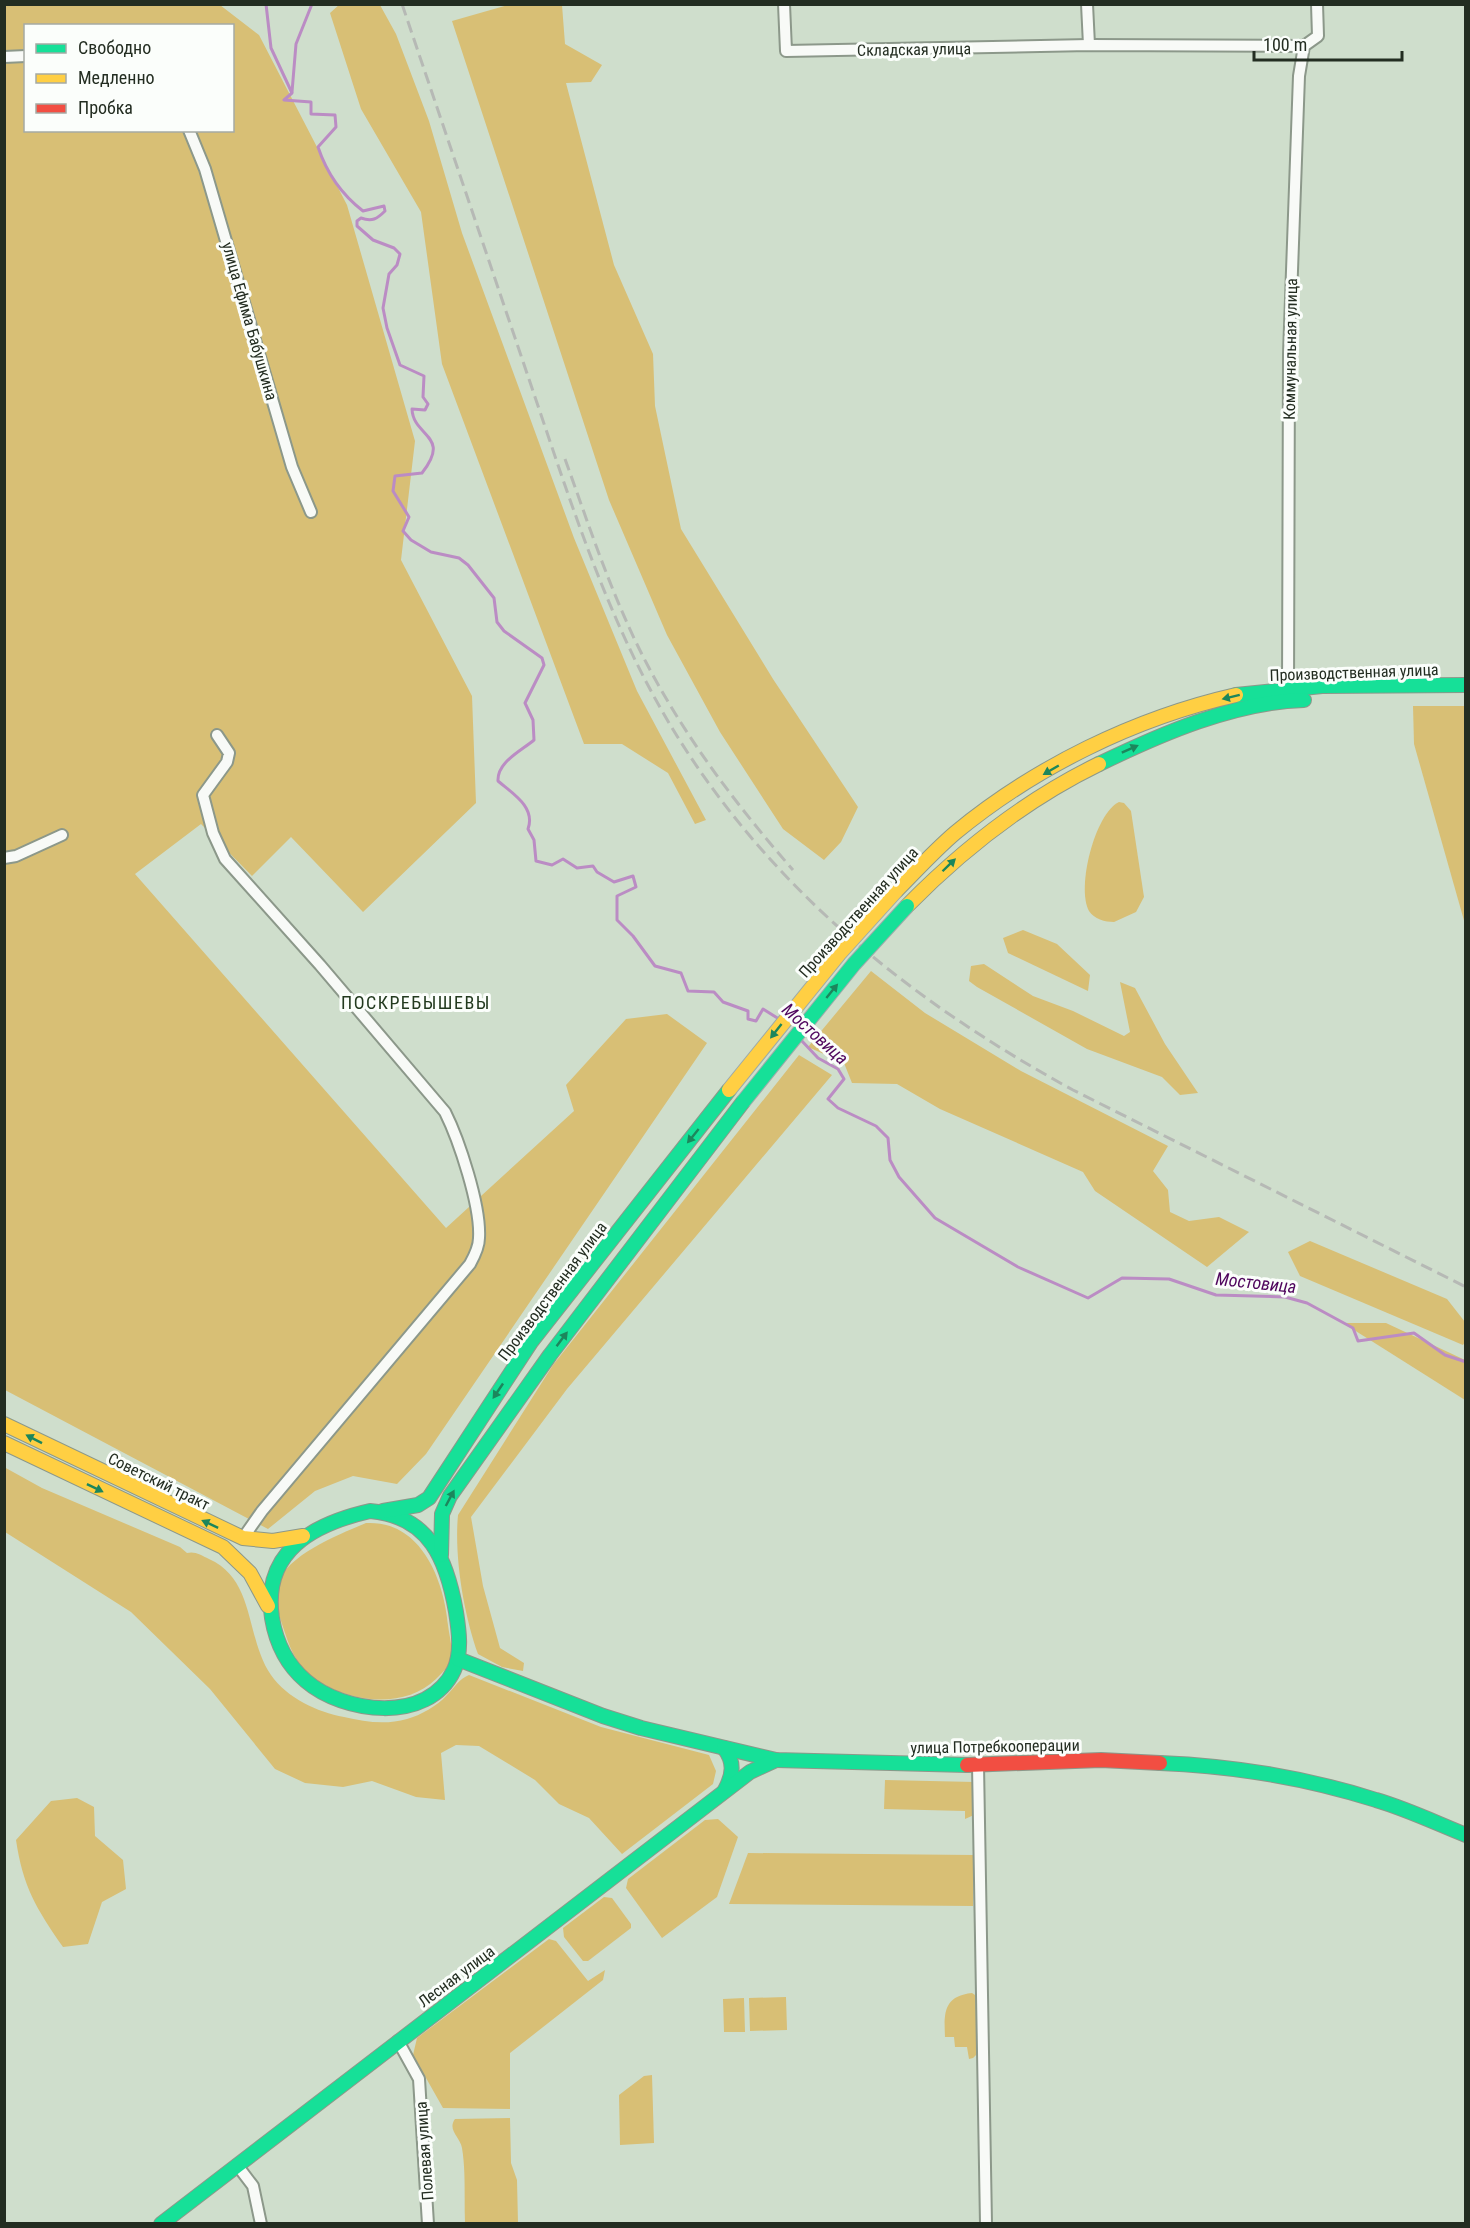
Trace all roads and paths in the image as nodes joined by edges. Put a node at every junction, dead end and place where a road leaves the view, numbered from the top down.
1 (784, 4) edge
2 (1088, 4) edge
3 (1317, 4) edge
4 (1089, 45) junction
5 (1305, 46) junction
6 (24, 56) edge
7 (4, 57) edge
8 (190, 132) edge
9 (310, 512) dead end
10 (1466, 685) edge
11 (1288, 694) junction
12 (1466, 698) edge
13 (217, 735) dead end
14 (62, 835) dead end
15 (4, 858) edge
16 (4, 1424) edge
17 (4, 1443) edge
18 (380, 1511) junction
19 (306, 1536) junction
20 (243, 1538) junction
21 (441, 1555) junction
22 (268, 1606) junction
23 (458, 1659) junction
24 (724, 1749) junction
25 (776, 1760) junction
26 (978, 1765) junction
27 (723, 1792) junction
28 (1466, 1835) edge
29 (398, 2041) junction
30 (237, 2165) junction
31 (160, 2223) edge
32 (261, 2223) edge
33 (428, 2223) edge
34 (986, 2223) edge

1 - 4 street, Складская улица
2 - 4 street
3 - 5 street, Коммунальная улица
4 - 5 street
5 - 11 street, Коммунальная улица
6 - 7 street
8 - 9 street, улица Ефима Бабушкина
10 - 11 main road, Производственная улица
11 - 12 main road, Производственная улица
11 -> 18 main road, Производственная улица, bridge
21 -> 11 main road, Производственная улица, bridge
13 - 20 street
14 - 15 street
20 -> 16 main road, Советский тракт
17 -> 22 main road, Советский тракт
18 - 19 main road
18 - 21 main road
19 - 20 main road, Советский тракт
19 - 22 main road
21 - 23 main road
22 - 23 main road
23 - 24 main road, улица Потребкооперации
24 - 25 main road, улица Потребкооперации
24 - 27 main road
25 - 26 main road, улица Потребкооперации
25 - 27 main road, Лесная улица
26 - 28 main road, улица Потребкооперации
26 - 34 street
27 - 29 main road, Лесная улица
29 - 30 main road, Лесная улица
29 - 33 street, Полевая улица
30 - 31 main road, Лесная улица
30 - 32 street

